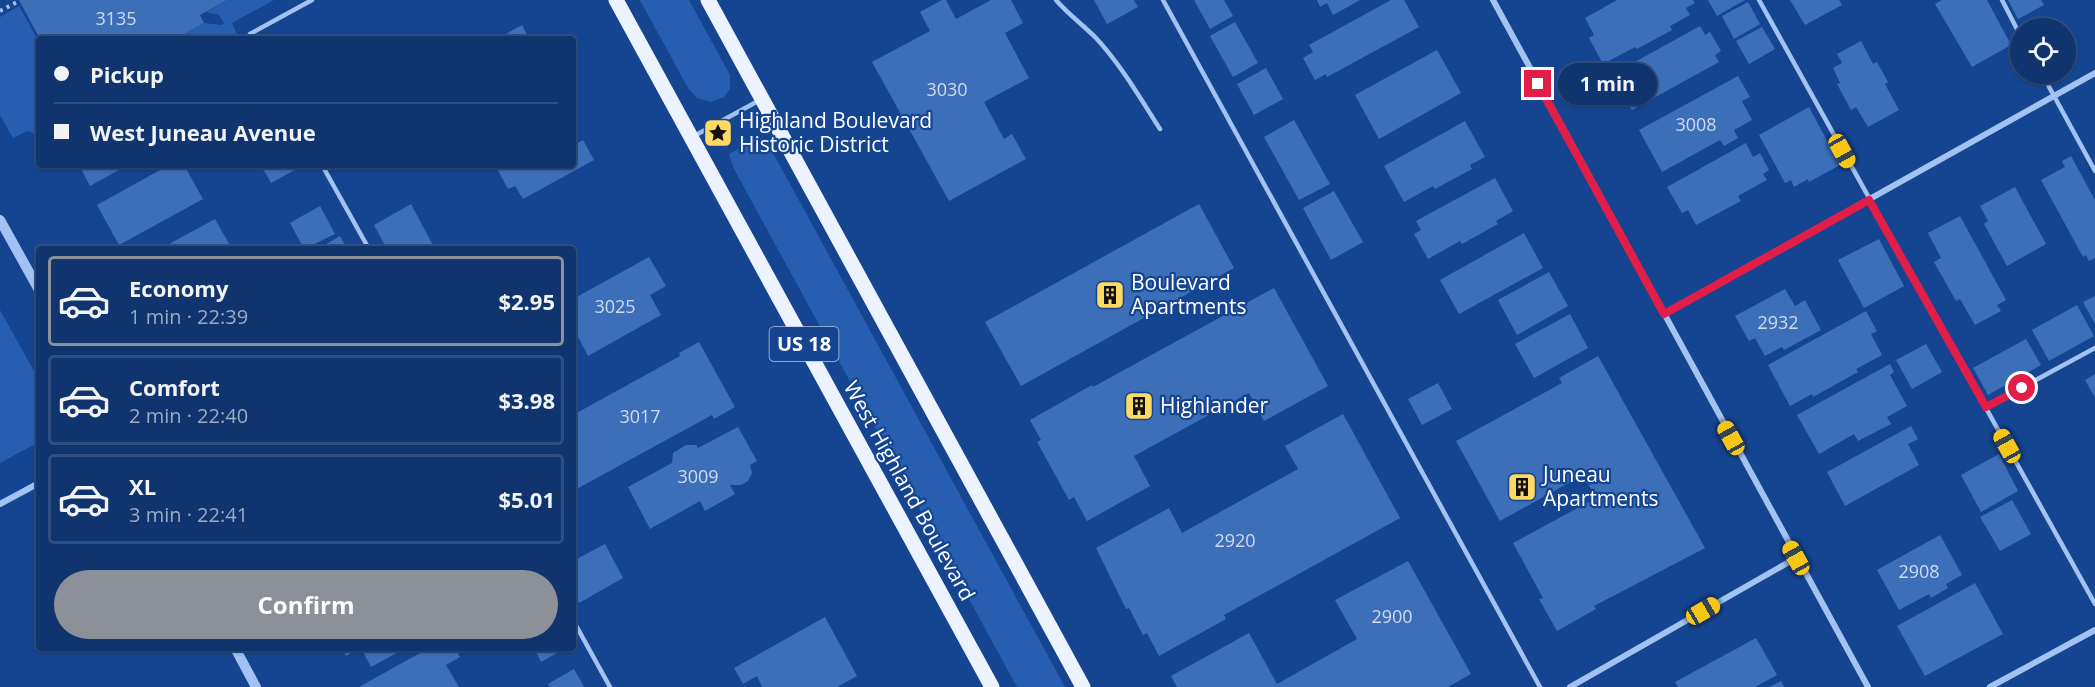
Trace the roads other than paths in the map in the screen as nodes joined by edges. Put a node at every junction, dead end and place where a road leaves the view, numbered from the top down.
1 (312, 0) edge
2 (616, 0) edge
3 (708, 0) edge
4 (1056, 0) edge
5 (1163, 0) edge
6 (1493, 0) edge
7 (1759, 0) edge
8 (2002, 0) edge
9 (2011, 18) edge
10 (251, 36) edge
11 (2095, 73) edge
12 (2047, 84) edge
13 (2054, 96) junction
14 (762, 98) junction
15 (1160, 129) dead end
16 (691, 138) junction
17 (324, 168) edge
18 (2095, 171) edge
19 (1869, 200) junction
20 (0, 220) edge
21 (367, 246) edge
22 (36, 285) edge
23 (1664, 314) junction
24 (2095, 348) edge
25 (1986, 407) junction
26 (36, 485) edge
27 (0, 504) edge
28 (1796, 558) junction
29 (2095, 604) edge
30 (576, 625) edge
31 (2095, 630) edge
32 (237, 651) edge
33 (256, 687) edge
34 (610, 687) edge
35 (992, 687) edge
36 (1083, 687) edge
37 (1540, 687) edge
38 (1570, 687) edge
39 (1868, 687) edge
40 (1990, 687) edge

1 - 10 lane
2 - 16 main road, West Highland Boulevard / US 18
3 - 14 main road
4 - 15 lane
5 - 37 lane
6 - 23 street
7 - 19 lane
8 - 9 lane
11 - 13 street
12 - 13 lane
13 - 18 lane
13 - 19 street
14 - 16 lane
14 - 36 main road
16 - 35 main road, West Highland Boulevard / US 18
17 - 21 lane
19 - 23 street
19 - 25 lane
20 - 22 street
23 - 28 street
24 - 25 lane
25 - 29 lane
26 - 27 street
28 - 38 street
28 - 39 street
30 - 34 lane
31 - 40 street
32 - 33 street

